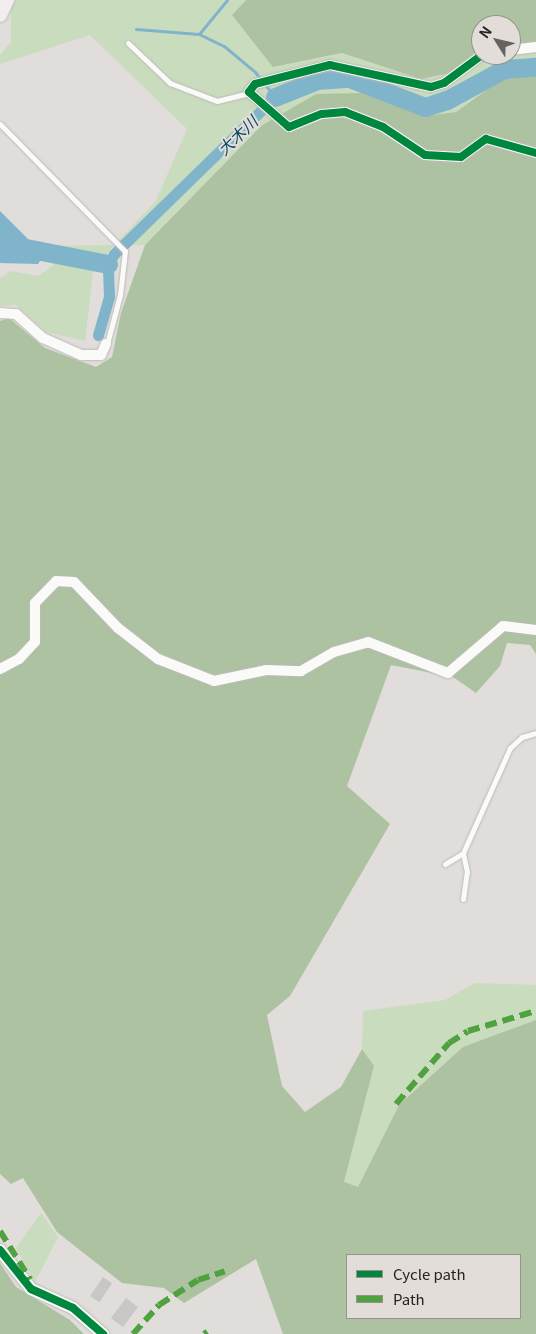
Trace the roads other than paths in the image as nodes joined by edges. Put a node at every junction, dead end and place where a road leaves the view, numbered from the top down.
1 (7, 0) edge
2 (0, 15) edge
3 (128, 44) dead end
4 (536, 47) edge
5 (521, 49) edge
6 (471, 63) edge
7 (253, 92) junction
8 (0, 124) edge
9 (536, 153) edge
10 (0, 313) edge
11 (106, 344) joint
12 (536, 630) edge
13 (0, 669) edge
14 (536, 733) edge
15 (463, 854) junction
16 (445, 864) dead end
17 (463, 899) dead end
18 (0, 1250) edge
19 (103, 1334) edge

1 - 2 main road
3 - 7 lane
4 - 5 street
6 - 7 street
7 - 9 street
8 - 11 lane
10 - 11 street
12 - 13 street
14 - 15 lane
15 - 16 lane
15 - 17 lane
18 - 19 street

